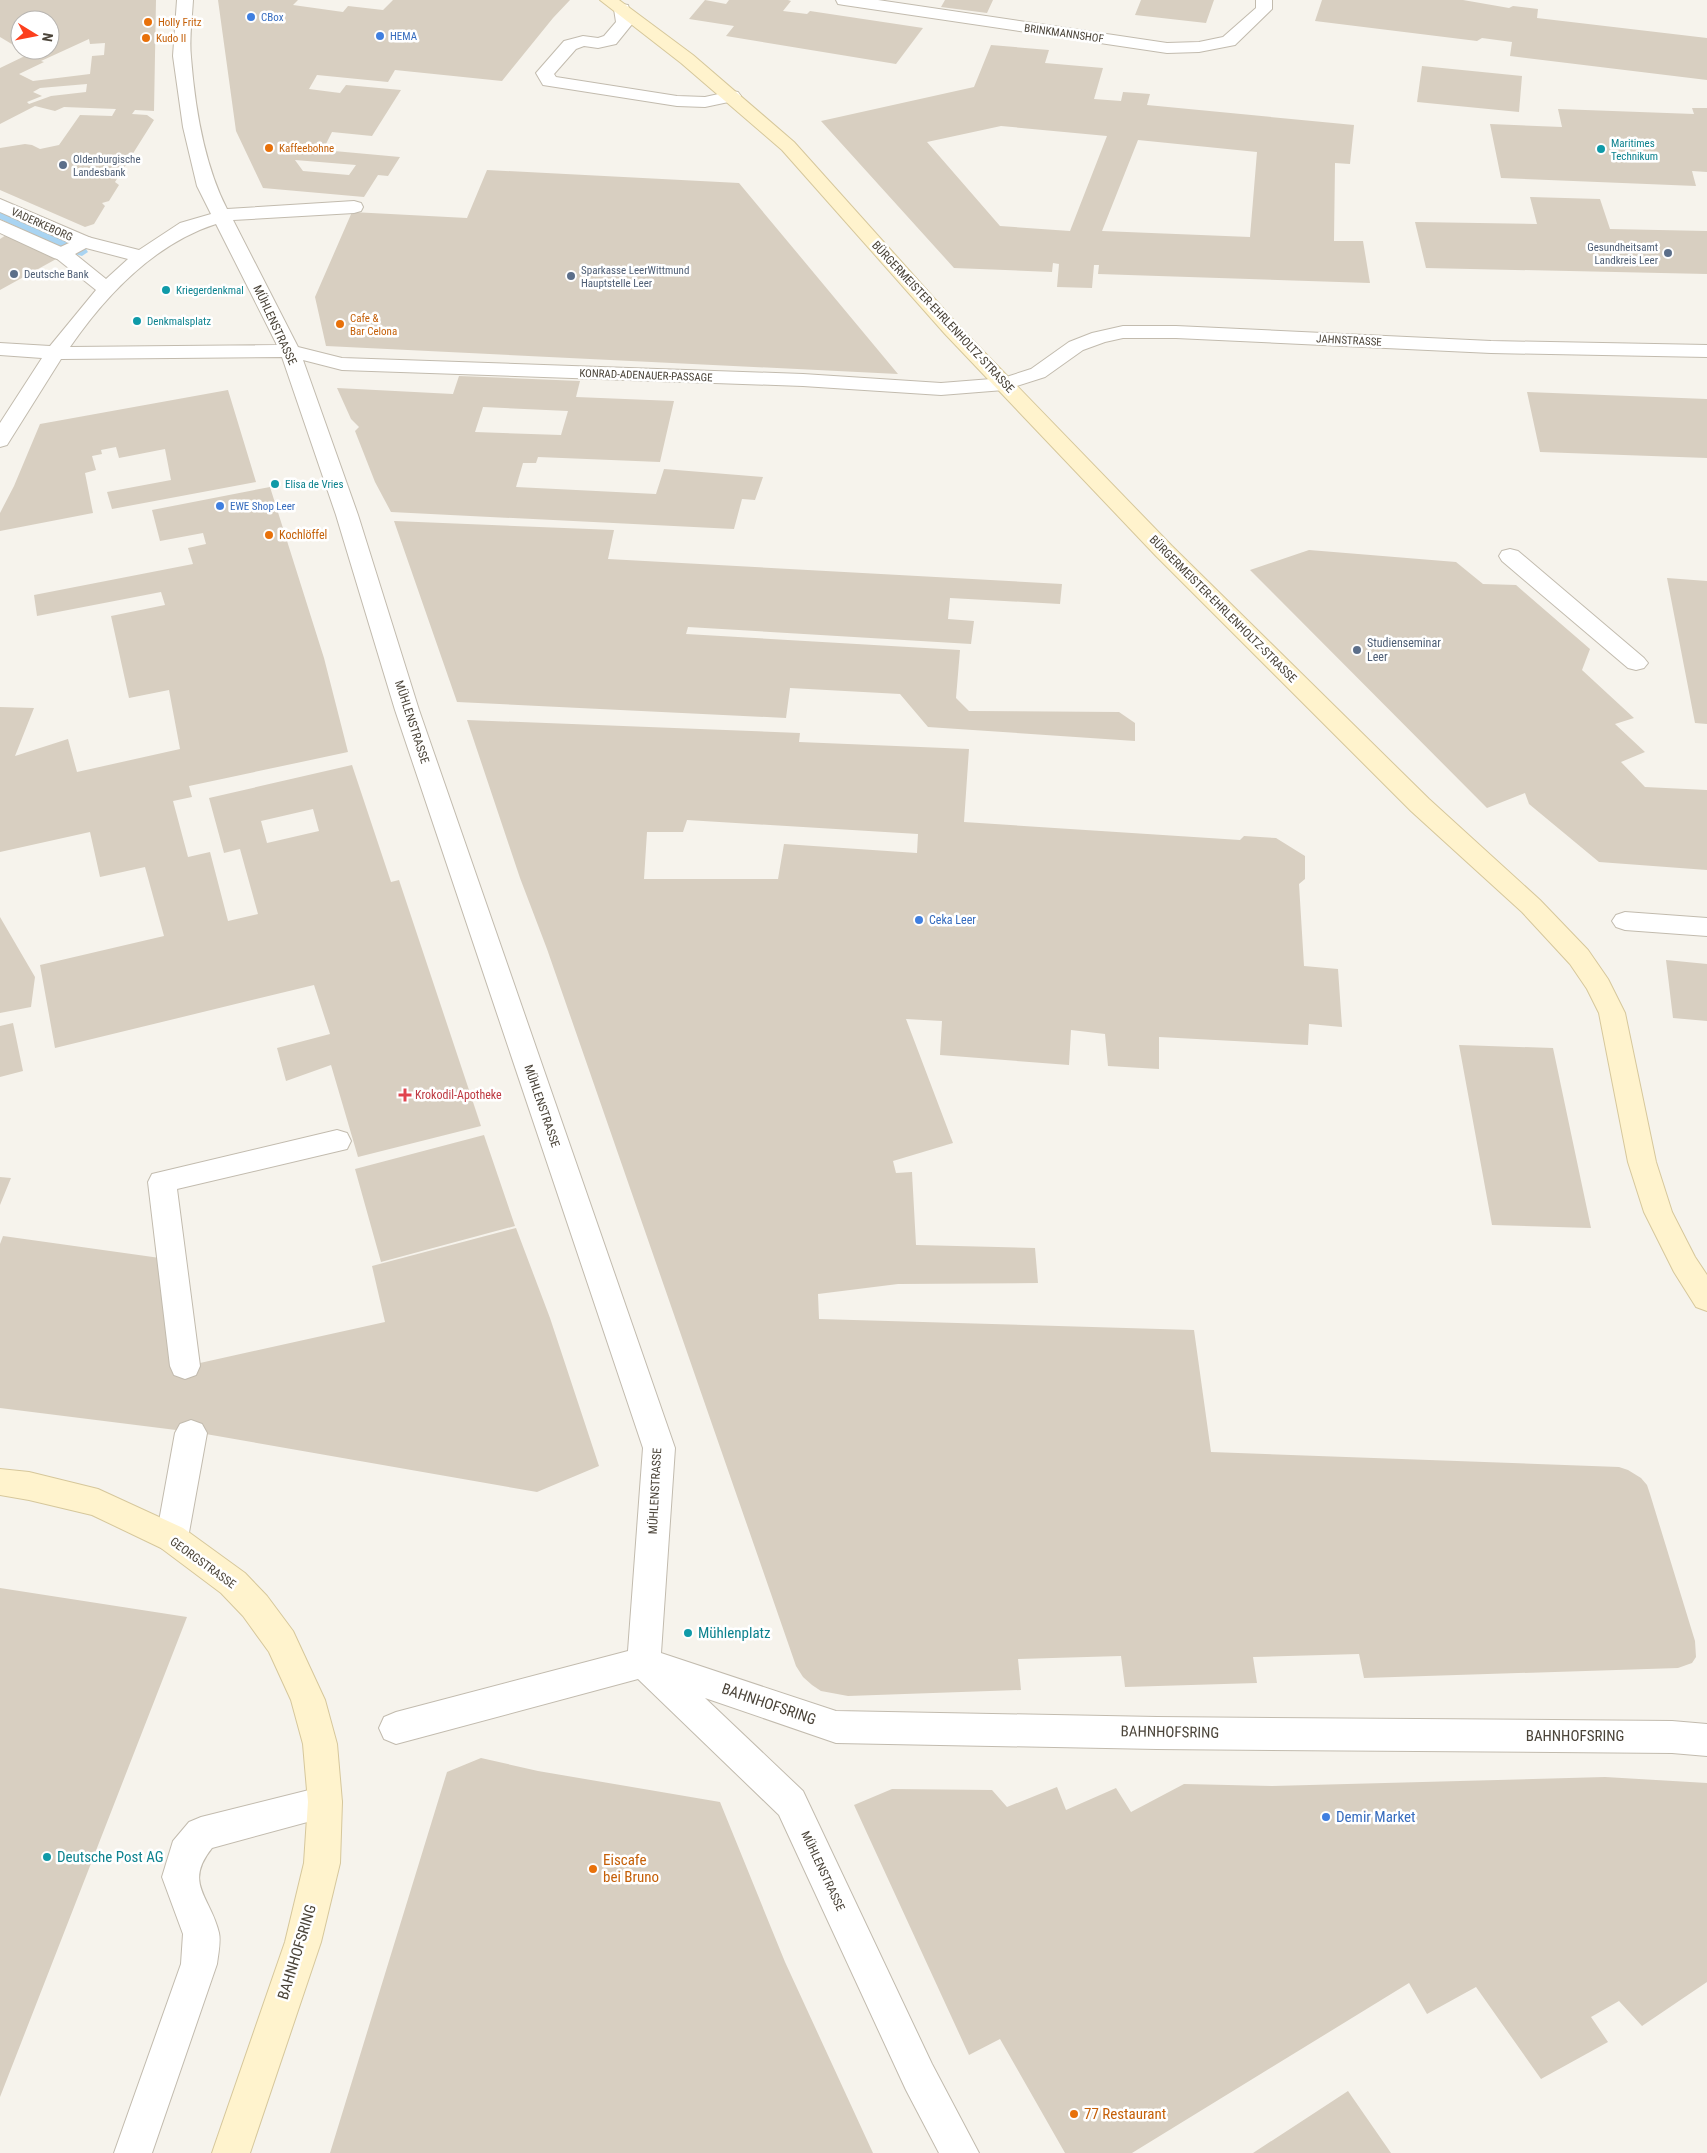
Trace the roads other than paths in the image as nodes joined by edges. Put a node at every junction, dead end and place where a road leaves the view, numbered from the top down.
1 (185, 0) edge
2 (844, 0) edge
3 (1264, 0) edge
4 (615, 3) edge
5 (732, 96) junction
6 (0, 205) edge
7 (354, 207) dead end
8 (222, 216) junction
9 (0, 226) edge
10 (84, 242) junction
11 (61, 254) junction
12 (141, 256) junction
13 (106, 289) junction
14 (0, 349) edge
15 (290, 351) junction
16 (1707, 351) edge
17 (57, 353) junction
18 (1004, 384) junction
19 (0, 441) edge
20 (1510, 556) dead end
21 (1636, 663) dead end
22 (1625, 921) dead end
23 (1707, 927) edge
24 (337, 1141) dead end
25 (1707, 1299) edge
26 (185, 1366) dead end
27 (191, 1433) dead end
28 (0, 1482) edge
29 (172, 1538) junction
30 (644, 1662) junction
31 (396, 1728) dead end
32 (1707, 1740) edge
33 (320, 1744) joint
34 (325, 1802) junction
35 (133, 2153) edge
36 (231, 2153) edge
37 (960, 2153) edge

1 - 8 street, MÜHLENSTRASSE
2 - 3 street, BRINKMANNSHOF
4 - 5 main road, BÜRGERMEISTER-EHRLENHOLTZ-STRASSE
4 - 5 street
5 - 18 main road, BÜRGERMEISTER-EHRLENHOLTZ-STRASSE
6 - 10 street, VADERKEBORG
7 - 8 street
8 - 12 street
8 - 15 street, MÜHLENSTRASSE
9 - 11 street, VADERKEBORG
10 - 11 street
10 - 12 street, VADERKEBORG
11 - 13 street, VADERKEBORG
12 - 13 street
13 - 17 street
14 - 17 street, KONRAD-ADENAUER-PASSAGE
15 - 17 street, KONRAD-ADENAUER-PASSAGE
15 - 18 street, KONRAD-ADENAUER-PASSAGE
15 - 30 street, MÜHLENSTRASSE
16 - 18 street, JAHNSTRASSE
17 - 19 street
18 - 25 main road, BÜRGERMEISTER-EHRLENHOLTZ-STRASSE
20 - 21 street
22 - 23 street
24 - 26 street
27 - 29 street
28 - 29 main road, GEORGSTRASSE
29 - 33 main road, GEORGSTRASSE
30 - 31 street
30 - 32 street, BAHNHOFSRING
30 - 37 street, MÜHLENSTRASSE
33 - 34 main road, BAHNHOFSRING
34 - 35 street
34 - 36 main road, BAHNHOFSRING

